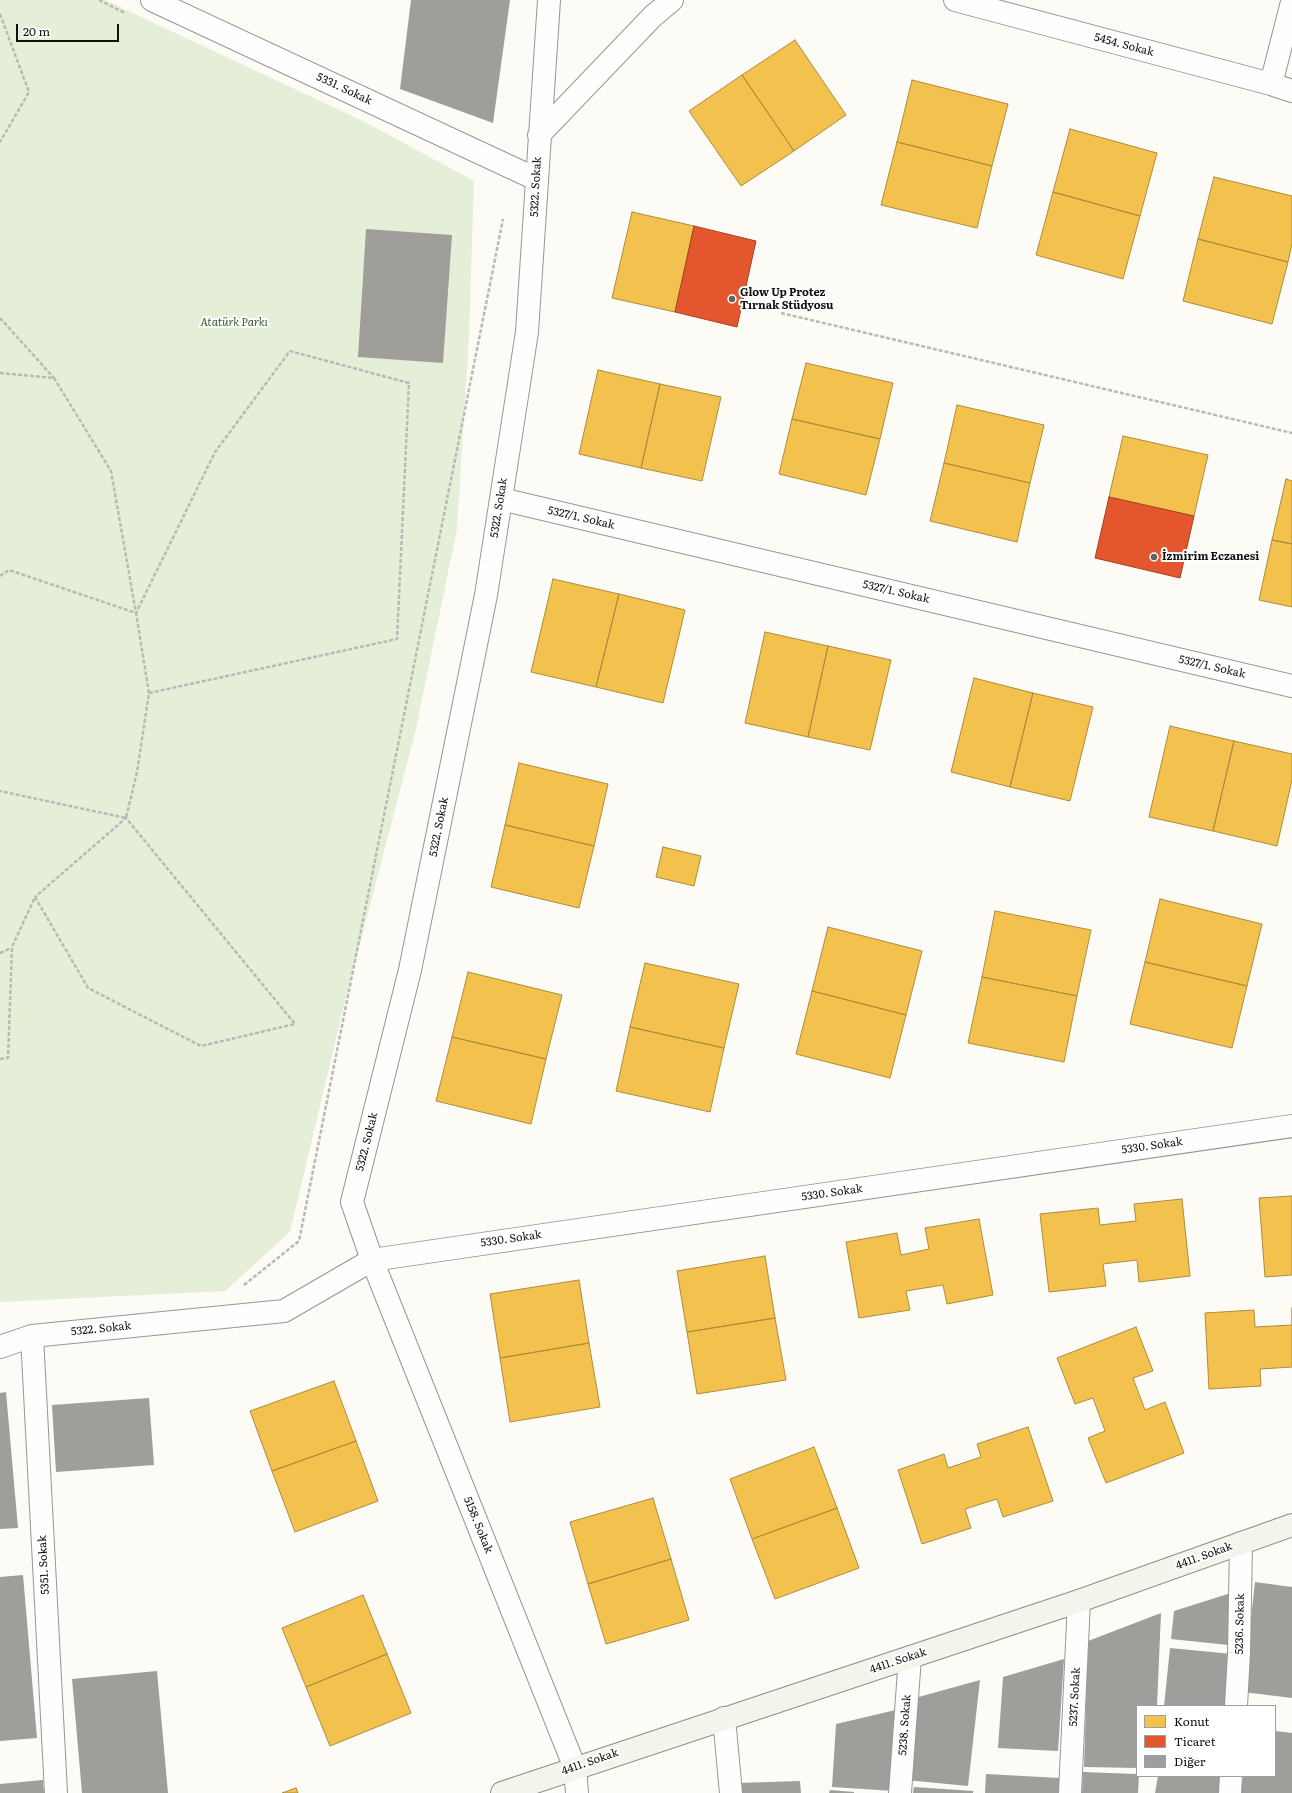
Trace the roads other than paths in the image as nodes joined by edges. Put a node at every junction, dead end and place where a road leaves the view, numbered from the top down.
1 (152, 0) edge
2 (548, 0) edge
3 (672, 0) edge
4 (967, 2) edge
5 (1292, 2) edge
6 (1271, 84) junction
7 (1292, 91) edge
8 (539, 135) junction
9 (536, 179) junction
10 (501, 499) junction
11 (1292, 686) edge
12 (1292, 1126) edge
13 (372, 1260) junction
14 (32, 1336) junction
15 (0, 1347) edge
16 (1292, 1525) edge
17 (1241, 1543) junction
18 (1079, 1601) junction
19 (910, 1657) junction
20 (1236, 1705) edge
21 (724, 1718) junction
22 (575, 1768) junction
23 (1231, 1777) edge
24 (56, 1793) edge
25 (502, 1793) edge
26 (577, 1793) edge
27 (731, 1793) edge
28 (900, 1793) edge
29 (1070, 1793) edge
30 (1230, 1793) edge

1 - 9 street, 5331. Sokak
2 - 8 street, 5322. Sokak
3 - 8 street
4 - 6 street, 5454. Sokak
5 - 6 street
6 - 7 street, 5454. Sokak
8 - 9 street, 5322. Sokak
9 - 10 street, 5322. Sokak
10 - 11 street, 5327/1. Sokak
10 - 13 street, 5322. Sokak
12 - 13 street, 5330. Sokak
13 - 14 street, 5322. Sokak
13 - 22 street, 5158. Sokak
14 - 15 street, 5322. Sokak
14 - 24 street, 5351. Sokak
16 - 17 street, 4411. Sokak
17 - 18 street, 4411. Sokak
17 - 20 street, 5236. Sokak
18 - 19 street, 4411. Sokak
18 - 29 street, 5237. Sokak
19 - 21 street, 4411. Sokak
19 - 28 street, 5238. Sokak
21 - 22 street, 4411. Sokak
21 - 27 street
22 - 25 street, 4411. Sokak
22 - 26 street, 5158. Sokak
23 - 30 street

